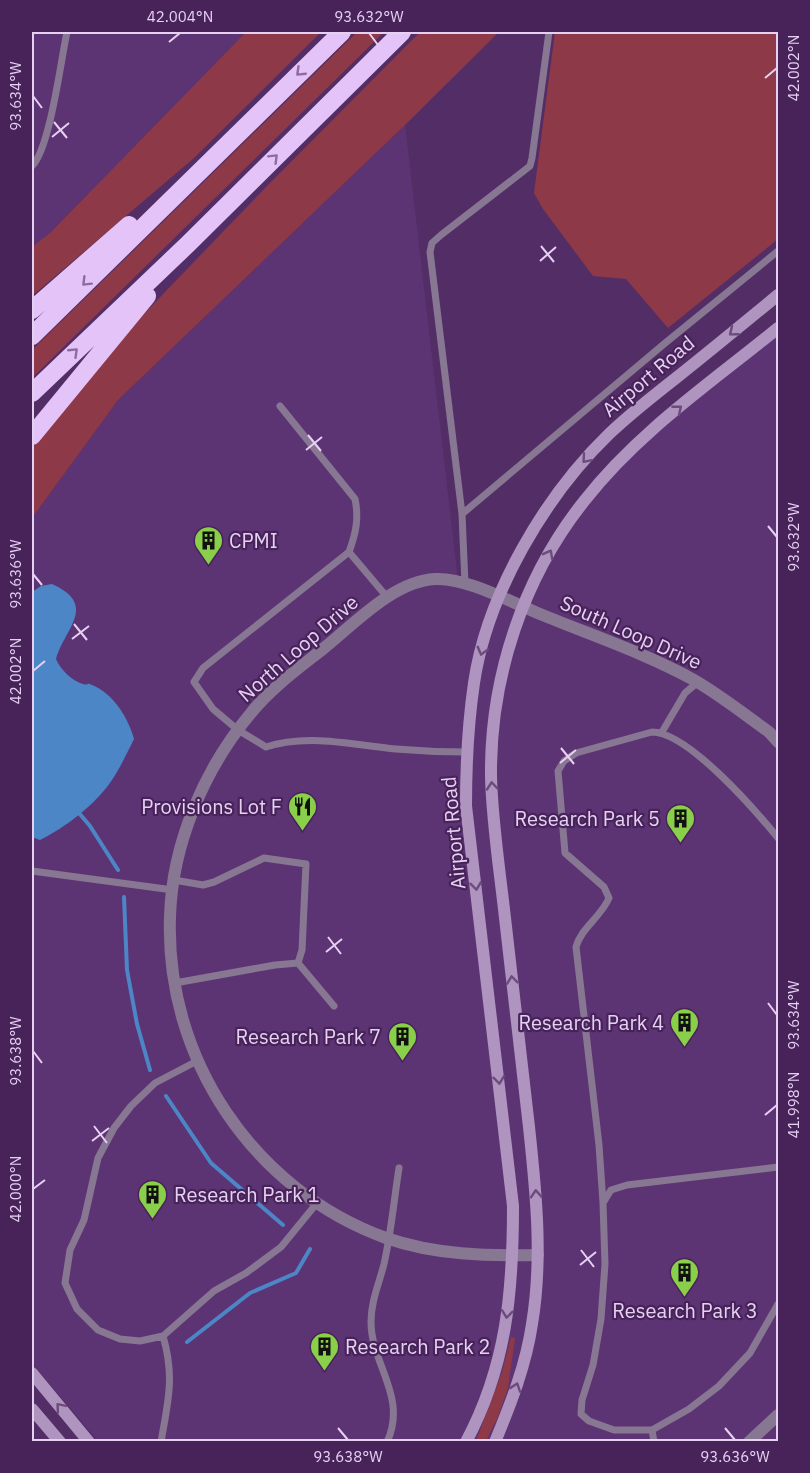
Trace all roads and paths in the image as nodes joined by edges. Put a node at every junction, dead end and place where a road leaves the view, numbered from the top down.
1 (67, 32) edge
2 (342, 32) edge
3 (402, 32) edge
4 (549, 32) edge
5 (32, 166) edge
6 (244, 189) junction
7 (167, 202) junction
8 (778, 251) edge
9 (778, 295) edge
10 (32, 310) edge
11 (778, 328) edge
12 (32, 336) edge
13 (32, 393) edge
14 (280, 406) dead end
15 (32, 436) edge
16 (462, 514) junction
17 (350, 552) junction
18 (465, 584) junction
19 (501, 596) junction
20 (387, 597) junction
21 (522, 606) junction
22 (698, 682) junction
23 (238, 730) junction
24 (662, 732) junction
25 (778, 742) edge
26 (466, 752) junction
27 (778, 838) edge
28 (32, 871) edge
29 (174, 885) junction
30 (298, 963) junction
31 (175, 983) junction
32 (334, 1006) dead end
33 (197, 1061) junction
34 (778, 1167) edge
35 (399, 1168) dead end
36 (317, 1203) junction
37 (603, 1203) junction
38 (388, 1238) junction
39 (538, 1255) junction
40 (513, 1256) junction
41 (778, 1304) edge
42 (163, 1336) junction
43 (32, 1373) edge
44 (32, 1409) edge
45 (778, 1415) edge
46 (652, 1430) junction
47 (60, 1442) edge
48 (89, 1442) edge
49 (161, 1442) edge
50 (387, 1442) edge
51 (466, 1442) edge
52 (495, 1442) edge
53 (654, 1442) edge
54 (748, 1442) edge

1 - 5 lane
2 -> 7 highway
6 -> 3 highway
4 - 16 lane
13 -> 6 highway
6 - 15 highway
7 - 10 highway
7 -> 12 highway
8 - 16 lane
9 -> 19 main road, Airport Road
21 -> 11 main road
14 - 17 lane
16 - 18 lane
17 - 20 lane
17 - 23 lane
18 - 19 street, North Loop Drive
18 - 20 street, North Loop Drive
19 - 21 street, South Loop Drive
19 -> 26 main road, Airport Road
20 - 23 street, North Loop Drive
21 - 22 street, South Loop Drive
39 -> 21 main road
22 - 24 lane
22 - 25 street, South Loop Drive
23 - 26 lane
23 - 29 street, North Loop Drive
24 - 27 lane
24 - 37 lane
26 -> 40 main road, Airport Road
28 - 29 lane
29 - 30 lane
29 - 31 street, North Loop Drive
30 - 31 lane
30 - 32 lane
31 - 33 street, North Loop Drive
33 - 36 street, North Loop Drive
33 - 42 lane
34 - 37 lane
35 - 38 lane
36 - 38 street, North Loop Drive
36 - 42 lane
37 - 46 lane
38 - 40 street, North Loop Drive
38 - 50 lane
39 - 40 street, North Loop Drive
52 -> 39 main road
40 -> 51 main road, Airport Road
41 - 46 lane
42 - 49 lane
48 -> 43 main road
44 - 47 main road
45 - 54 street
46 - 53 lane

